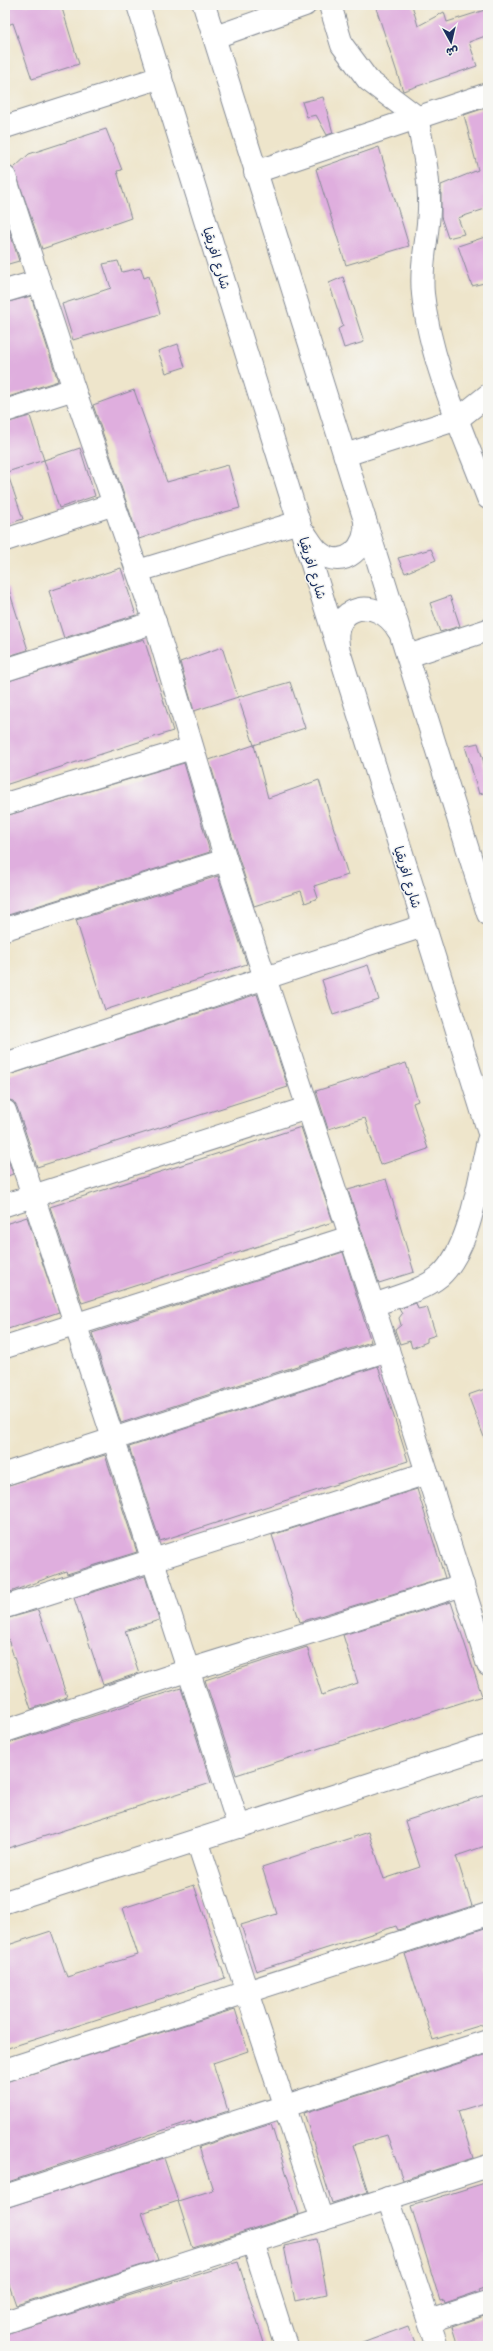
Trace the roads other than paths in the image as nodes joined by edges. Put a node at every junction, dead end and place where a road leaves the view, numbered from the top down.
1 (138, 5) edge
2 (204, 5) edge
3 (305, 5) edge
4 (330, 5) edge
5 (215, 37) junction
6 (161, 77) junction
7 (488, 94) edge
8 (417, 117) junction
9 (5, 127) edge
10 (255, 172) junction
11 (5, 177) edge
12 (39, 281) junction
13 (5, 291) edge
14 (74, 389) junction
15 (488, 395) edge
16 (5, 411) edge
17 (458, 419) junction
18 (345, 455) junction
19 (488, 498) edge
20 (114, 504) junction
21 (363, 512) junction
22 (300, 526) junction
23 (5, 540) edge
24 (138, 571) junction
25 (155, 622) junction
26 (488, 630) edge
27 (405, 646) junction
28 (338, 648) junction
29 (5, 670) edge
30 (192, 748) junction
31 (5, 804) edge
32 (226, 860) junction
33 (487, 910) edge
34 (423, 926) junction
35 (5, 929) edge
36 (267, 978) junction
37 (5, 1064) edge
38 (307, 1108) junction
39 (5, 1111) edge
40 (488, 1130) edge
41 (488, 1140) edge
42 (33, 1197) junction
43 (5, 1205) edge
44 (350, 1237) junction
45 (373, 1305) junction
46 (74, 1324) junction
47 (5, 1347) edge
48 (388, 1350) junction
49 (113, 1439) junction
50 (427, 1473) junction
51 (5, 1474) edge
52 (154, 1559) junction
53 (463, 1585) junction
54 (5, 1607) edge
55 (488, 1665) edge
56 (189, 1670) junction
57 (5, 1731) edge
58 (488, 1746) edge
59 (239, 1827) junction
60 (197, 1840) junction
61 (5, 1902) edge
62 (488, 1914) edge
63 (247, 1992) junction
64 (488, 2041) edge
65 (5, 2070) edge
66 (285, 2106) junction
67 (488, 2166) edge
68 (5, 2196) edge
69 (388, 2198) junction
70 (322, 2220) junction
71 (253, 2242) junction
72 (488, 2302) edge
73 (7, 2316) edge
74 (429, 2321) junction
75 (286, 2346) edge
76 (437, 2346) edge

1 - 6 street, شارع افريقيا
2 - 5 street
3 - 5 street
4 - 8 street
5 - 10 street
6 - 9 street
6 - 22 street, شارع افريقيا
7 - 8 street
8 - 10 street
8 - 17 street
10 - 18 street
11 - 12 street
12 - 13 street
12 - 14 street
14 - 16 street
14 - 20 street
15 - 17 street
17 - 18 street
17 - 19 street
18 - 21 street
20 - 23 street
20 - 24 street
21 - 22 street
21 - 27 street
22 - 24 street
22 - 28 street, شارع افريقيا
24 - 25 street
25 - 29 street
25 - 30 street
26 - 27 street
27 - 28 street
27 - 33 street
28 - 34 street, شارع افريقيا
30 - 31 street
30 - 32 street
32 - 35 street
32 - 36 street
34 - 36 street
34 - 40 street, شارع افريقيا
36 - 37 street
36 - 38 street
38 - 42 street
38 - 44 street
39 - 42 street
41 - 45 street
42 - 43 street
42 - 46 street
44 - 45 street
44 - 46 street
45 - 48 street
46 - 47 street
46 - 49 street
48 - 49 street
48 - 50 street
49 - 51 street
49 - 52 street
50 - 52 street
50 - 53 street
52 - 54 street
52 - 56 street
53 - 55 street
53 - 56 street
56 - 57 street
56 - 59 street
58 - 59 street
59 - 60 street
60 - 61 street
60 - 63 street
62 - 63 street
63 - 65 street
63 - 66 street
64 - 66 street
66 - 68 street
66 - 70 street
67 - 69 street
69 - 70 street
69 - 74 street
70 - 71 street
71 - 73 street
71 - 75 street
72 - 74 street
74 - 76 street

